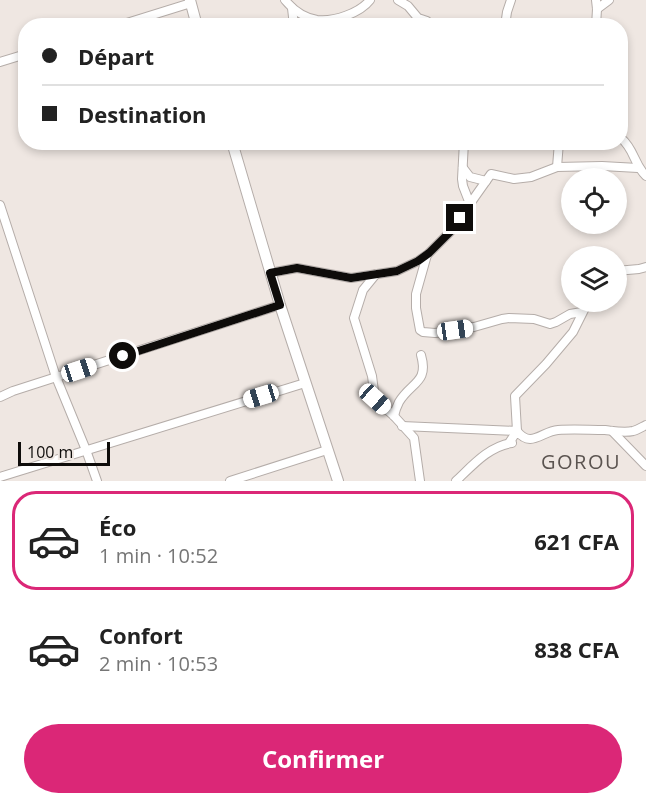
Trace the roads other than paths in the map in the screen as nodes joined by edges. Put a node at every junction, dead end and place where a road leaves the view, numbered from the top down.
1 (285, 0) edge
2 (370, 0) edge
3 (399, 0) edge
4 (512, 0) edge
5 (609, 0) edge
6 (190, 2) edge
7 (596, 4) edge
8 (292, 8) junction
9 (141, 18) edge
10 (195, 18) edge
11 (293, 18) edge
12 (312, 18) edge
13 (343, 18) edge
14 (418, 18) edge
15 (506, 18) edge
16 (18, 56) edge
17 (0, 62) edge
18 (628, 144) edge
19 (234, 150) edge
20 (464, 150) edge
21 (558, 150) edge
22 (557, 167) junction
23 (463, 168) junction
24 (638, 168) junction
25 (646, 176) edge
26 (486, 181) junction
27 (470, 204) junction
28 (0, 205) edge
29 (428, 254) junction
30 (646, 267) edge
31 (627, 270) edge
32 (270, 273) junction
33 (376, 274) junction
34 (280, 305) junction
35 (582, 312) joint
36 (556, 322) junction
37 (573, 332) junction
38 (421, 355) dead end
39 (56, 377) junction
40 (305, 383) junction
41 (0, 397) edge
42 (394, 416) junction
43 (646, 425) edge
44 (402, 426) junction
45 (612, 431) junction
46 (519, 434) junction
47 (86, 450) junction
48 (327, 450) junction
49 (646, 466) edge
50 (0, 477) edge
51 (97, 481) edge
52 (230, 481) edge
53 (338, 481) edge
54 (420, 481) edge
55 (456, 481) edge

1 - 8 street
2 - 13 street
3 - 14 street
4 - 15 street
5 - 7 street
6 - 9 street
6 - 10 main road
8 - 11 street
8 - 12 street
16 - 17 street
18 - 24 street
19 - 32 main road
20 - 23 street
21 - 22 street
22 - 24 street
22 - 26 street
23 - 26 street
23 - 27 street
24 - 25 street
26 - 27 street
27 - 29 street
28 - 39 street
29 - 33 street
29 - 36 street
30 - 31 street
32 - 33 street
32 - 34 main road
33 - 42 street
34 - 39 street
34 - 40 main road
35 - 36 street
35 - 37 street
36 - 37 street
37 - 46 street
38 - 42 street
39 - 41 street
39 - 47 street
40 - 47 street
40 - 48 main road
42 - 44 street
43 - 45 street
44 - 46 street
44 - 54 street
45 - 46 street
45 - 49 street
46 - 55 street
47 - 50 street
47 - 51 street
48 - 52 street
48 - 53 main road

